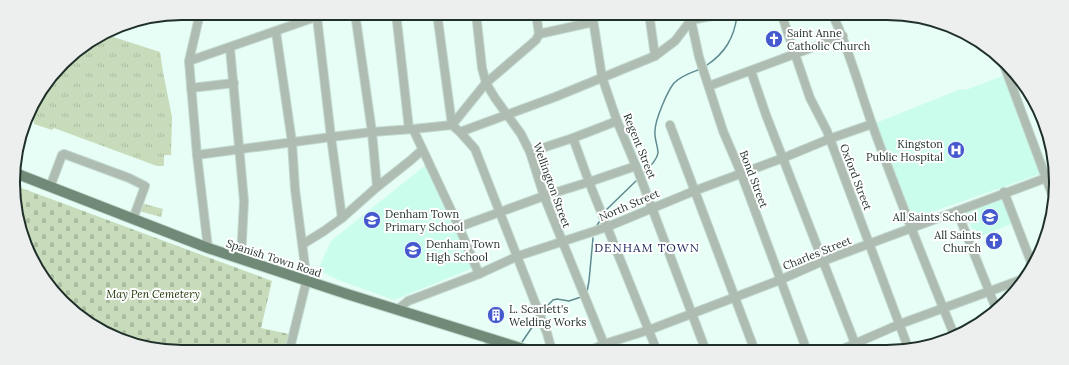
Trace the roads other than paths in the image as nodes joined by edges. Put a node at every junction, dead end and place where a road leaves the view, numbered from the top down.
1 (199, 20) edge
2 (309, 20) edge
3 (317, 20) edge
4 (356, 20) edge
5 (397, 20) edge
6 (438, 20) edge
7 (477, 20) edge
8 (537, 20) edge
9 (650, 20) edge
10 (687, 20) edge
11 (690, 20) edge
12 (783, 20) edge
13 (835, 20) edge
14 (593, 22) joint
15 (276, 32) junction
16 (539, 34) junction
17 (843, 36) junction
18 (230, 48) junction
19 (794, 54) junction
20 (656, 56) junction
21 (190, 61) junction
22 (751, 71) junction
23 (602, 77) junction
24 (1013, 81) edge
25 (234, 83) junction
26 (486, 83) junction
27 (709, 86) junction
28 (191, 88) junction
29 (508, 114) junction
30 (617, 121) junction
31 (872, 124) junction
32 (452, 125) junction
33 (670, 125) dead end
34 (411, 129) junction
35 (372, 132) junction
36 (460, 132) junction
37 (331, 137) junction
38 (573, 138) junction
39 (829, 139) junction
40 (292, 142) junction
41 (240, 148) junction
42 (422, 150) junction
43 (530, 152) junction
44 (197, 155) junction
45 (783, 158) junction
46 (636, 166) junction
47 (741, 173) junction
48 (1049, 173) edge
49 (20, 175) edge
50 (1049, 176) edge
51 (589, 182) junction
52 (377, 186) junction
53 (50, 187) junction
54 (694, 191) junction
55 (1004, 192) junction
56 (544, 196) junction
57 (651, 208) junction
58 (957, 211) junction
59 (500, 213) junction
60 (342, 218) junction
61 (133, 219) junction
62 (459, 227) junction
63 (607, 227) junction
64 (911, 229) junction
65 (562, 241) junction
66 (302, 244) junction
67 (870, 244) junction
68 (208, 248) junction
69 (518, 256) junction
70 (241, 259) junction
71 (1030, 259) edge
72 (823, 261) junction
73 (478, 274) junction
74 (780, 280) junction
75 (306, 281) junction
76 (1013, 284) edge
77 (990, 293) junction
78 (734, 296) junction
79 (994, 304) edge
80 (943, 309) junction
81 (397, 310) junction
82 (691, 313) junction
83 (900, 324) junction
84 (649, 330) junction
85 (952, 331) edge
86 (491, 340) junction
87 (604, 344) joint
88 (907, 344) edge
89 (291, 345) edge
90 (489, 345) edge
91 (509, 345) edge
92 (550, 345) edge
93 (655, 345) edge
94 (704, 345) edge
95 (753, 345) edge
96 (805, 345) edge
97 (856, 345) edge
98 (861, 345) edge

1 - 21 street
2 - 15 street
3 - 37 street
4 - 35 street
5 - 34 street
6 - 32 street
7 - 26 street, Wellington Street
8 - 16 street
9 - 20 street
10 - 20 street
11 - 27 street, Bond Street
12 - 19 street, Oxford Street
13 - 17 street
14 - 16 street
14 - 23 street, Regent Street
15 - 18 street
15 - 40 street
16 - 26 street
17 - 19 street
17 - 31 street
18 - 21 street
18 - 25 street
19 - 22 street
19 - 39 street, Oxford Street
20 - 23 street
21 - 28 street
22 - 27 street
22 - 45 street
23 - 29 street
23 - 30 street, Regent Street
24 - 48 street
25 - 28 street
25 - 41 street
26 - 29 street, Wellington Street
26 - 32 street
27 - 47 street, Bond Street
28 - 44 street
29 - 36 street
29 - 43 street, Wellington Street
30 - 38 street
30 - 46 street, Regent Street
31 - 39 street, North Street
31 - 64 street
32 - 34 street
32 - 36 street
33 - 54 street
34 - 35 street
34 - 42 street
35 - 37 street
35 - 52 street
36 - 59 street
37 - 40 street
37 - 60 street
38 - 43 street
38 - 51 street
39 - 45 street, North Street
39 - 67 street, Oxford Street
40 - 41 street
40 - 66 street
41 - 44 street
41 - 70 street
42 - 52 street
42 - 62 street
43 - 56 street, Wellington Street
44 - 68 street
45 - 47 street, North Street
45 - 72 street
46 - 51 street
46 - 57 street, Regent Street
47 - 54 street, North Street
47 - 74 street, Bond Street
49 - 53 main road, Spanish Town Road
50 - 55 street, Charles Street
51 - 56 street
51 - 63 street
52 - 60 street
53 - 61 main road, Spanish Town Road
53 - 61 street
54 - 57 street, North Street
54 - 78 street
55 - 58 street, Charles Street
55 - 71 street
56 - 59 street
56 - 65 street, Wellington Street
57 - 63 street, North Street
57 - 82 street, Regent Street
58 - 64 street, Charles Street
58 - 77 street
59 - 62 street
59 - 69 street
60 - 66 street
61 - 68 main road, Spanish Town Road
62 - 73 street
63 - 65 street, North Street
63 - 84 street
64 - 67 street, Charles Street
64 - 80 street
65 - 69 street, North Street
65 - 87 street, Wellington Street
66 - 75 street
67 - 72 street, Charles Street
67 - 83 street, Oxford Street
68 - 70 main road, Spanish Town Road
69 - 73 street, North Street
69 - 92 street
70 - 75 main road, Spanish Town Road
72 - 74 street, Charles Street
72 - 97 street
73 - 81 street, North Street
74 - 78 street, Charles Street
74 - 96 street, Bond Street
75 - 81 main road, Spanish Town Road
75 - 89 street
76 - 77 street
77 - 79 street
77 - 80 street
78 - 82 street, Charles Street
78 - 95 street
80 - 83 street
80 - 85 street
81 - 86 main road, Spanish Town Road
82 - 84 street, Charles Street
82 - 94 street, Regent Street
83 - 88 street, Oxford Street
83 - 98 street
84 - 87 street, Charles Street
84 - 93 street
86 - 90 street
86 - 91 main road, Spanish Town Road

